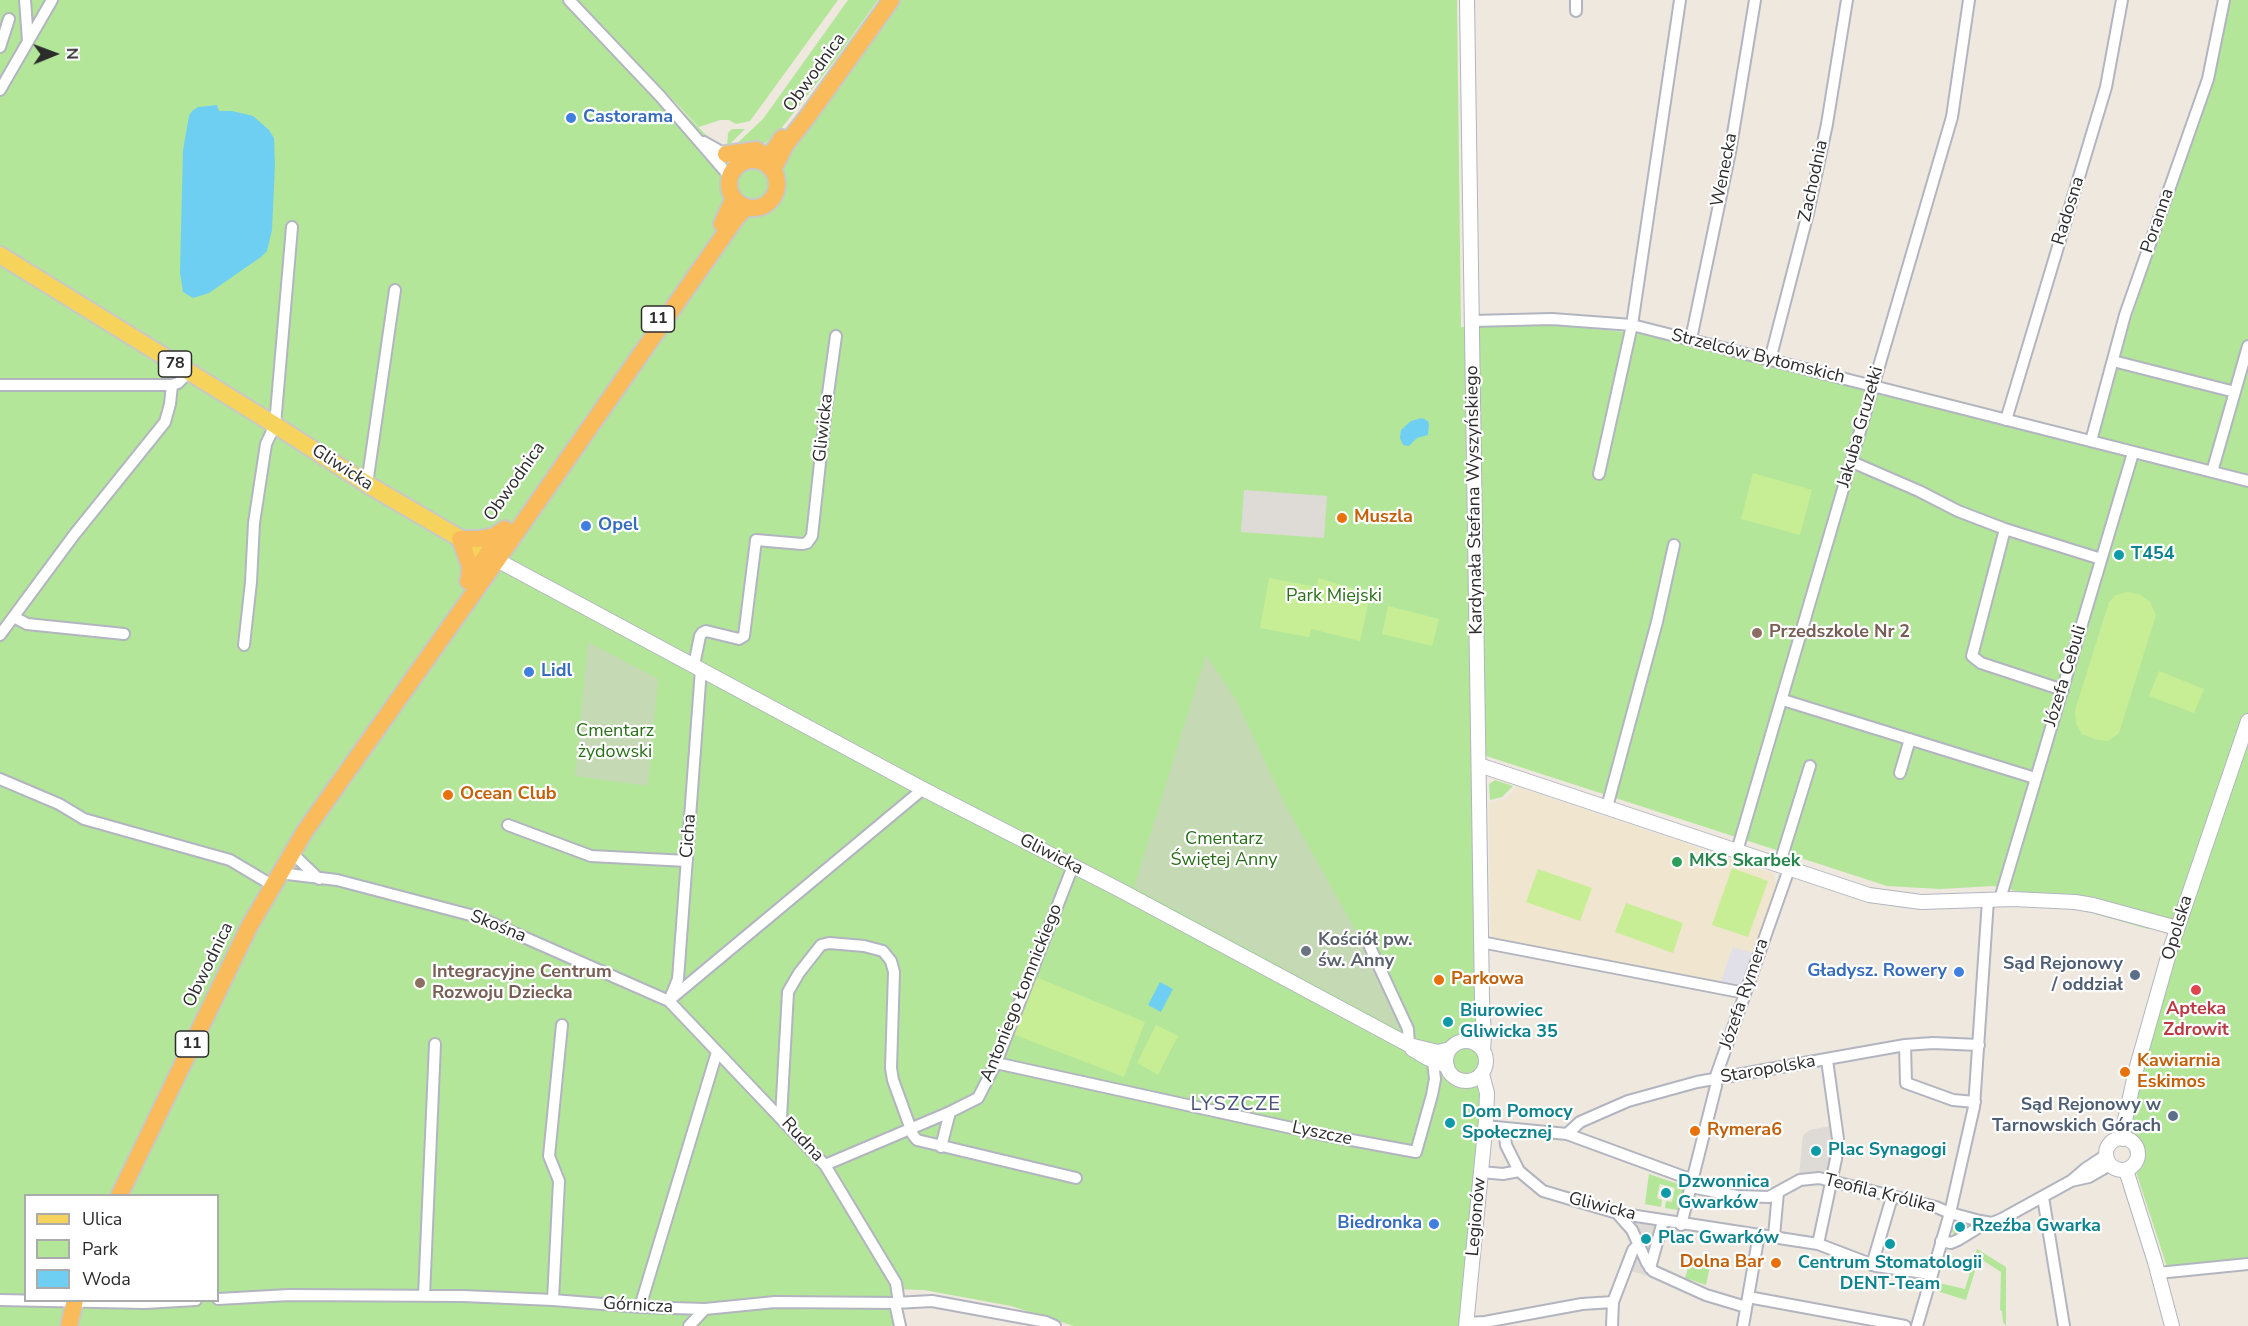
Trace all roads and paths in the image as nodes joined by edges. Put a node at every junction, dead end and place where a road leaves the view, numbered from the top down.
1 (25, 0) edge
2 (52, 0) edge
3 (569, 0) edge
4 (884, 0) edge
5 (891, 0) edge
6 (1467, 0) edge
7 (1680, 0) edge
8 (1755, 0) edge
9 (1847, 0) edge
10 (1969, 0) edge
11 (2122, 0) edge
12 (2224, 0) edge
13 (9, 19) dead end
14 (28, 42) junction
15 (0, 47) edge
16 (4, 75) edge
17 (0, 90) edge
18 (786, 132) junction
19 (699, 139) junction
20 (726, 154) junction
21 (741, 163) junction
22 (767, 165) junction
23 (730, 177) junction
24 (740, 202) junction
25 (292, 227) dead end
26 (0, 255) edge
27 (395, 290) dead end
28 (1472, 321) junction
29 (1632, 325) junction
30 (836, 336) dead end
31 (1691, 339) junction
32 (2248, 346) edge
33 (1770, 360) junction
34 (2113, 361) junction
35 (189, 372) junction
36 (0, 385) edge
37 (172, 385) junction
38 (1872, 386) junction
39 (2235, 392) junction
40 (2006, 420) junction
41 (275, 425) junction
42 (2091, 441) junction
43 (2133, 453) junction
44 (1852, 462) junction
45 (2212, 472) junction
46 (1599, 474) dead end
47 (2248, 481) edge
48 (367, 484) junction
49 (507, 528) junction
50 (2005, 529) junction
51 (460, 539) junction
52 (1674, 545) dead end
53 (492, 557) junction
54 (2101, 559) junction
55 (469, 580) junction
56 (14, 617) junction
57 (124, 634) dead end
58 (0, 635) edge
59 (244, 645) dead end
60 (698, 667) junction
61 (2062, 690) junction
62 (1783, 700) junction
63 (2248, 721) edge
64 (1911, 739) junction
65 (1479, 765) junction
66 (1809, 766) dead end
67 (1900, 773) dead end
68 (0, 778) edge
69 (2036, 778) junction
70 (923, 789) junction
71 (330, 792) junction
72 (1607, 807) junction
73 (507, 825) dead end
74 (1737, 851) junction
75 (292, 852) junction
76 (687, 861) junction
77 (1073, 866) junction
78 (1784, 867) junction
79 (276, 879) junction
80 (319, 879) junction
81 (1994, 899) junction
82 (2177, 928) junction
83 (1481, 942) junction
84 (1370, 947) dead end
85 (1745, 993) junction
86 (1482, 999) junction
87 (669, 1001) junction
88 (562, 1025) dead end
89 (1468, 1041) junction
90 (435, 1044) dead end
91 (1409, 1045) junction
92 (1979, 1045) junction
93 (1905, 1046) junction
94 (1450, 1049) junction
95 (1483, 1050) junction
96 (717, 1052) junction
97 (1827, 1060) junction
98 (1433, 1062) junction
99 (996, 1063) junction
100 (1447, 1066) junction
101 (1482, 1074) junction
102 (1716, 1079) junction
103 (1467, 1080) junction
104 (1975, 1102) junction
105 (1486, 1108) junction
106 (951, 1112) junction
107 (781, 1117) junction
108 (1485, 1126) junction
109 (912, 1128) junction
110 (1504, 1128) junction
111 (1567, 1134) junction
112 (2123, 1138) junction
113 (940, 1147) junction
114 (2108, 1160) junction
115 (825, 1165) junction
116 (2126, 1170) junction
117 (1481, 1172) junction
118 (1519, 1172) junction
119 (1076, 1178) dead end
120 (1832, 1180) junction
121 (1692, 1184) junction
122 (1778, 1192) junction
123 (120, 1194) edge
124 (1892, 1197) junction
125 (2043, 1197) junction
126 (1617, 1213) junction
127 (1950, 1213) junction
128 (1663, 1221) junction
129 (1980, 1221) junction
130 (1682, 1224) junction
131 (1758, 1234) junction
132 (1774, 1236) junction
133 (1941, 1241) junction
134 (1640, 1244) junction
135 (1818, 1244) junction
136 (2248, 1264) edge
137 (1872, 1265) junction
138 (1650, 1268) junction
139 (2158, 1273) junction
140 (1931, 1274) junction
141 (424, 1296) junction
142 (219, 1299) edge
143 (553, 1299) junction
144 (0, 1300) edge
145 (24, 1300) edge
146 (75, 1302) edge
147 (110, 1302) edge
148 (163, 1302) edge
149 (1613, 1302) junction
150 (1747, 1302) junction
151 (897, 1303) junction
152 (640, 1307) junction
153 (705, 1309) junction
154 (1466, 1324) edge
155 (69, 1326) edge
156 (689, 1326) edge
157 (900, 1326) edge
158 (1055, 1326) edge
159 (1612, 1326) edge
160 (1743, 1326) edge
161 (1905, 1326) edge
162 (1917, 1326) edge
163 (2064, 1326) edge
164 (2172, 1326) edge

1 - 14 street
2 - 14 street
3 - 19 street
4 - 18 highway, Obwodnica
5 - 22 highway, Obwodnica
6 - 28 street, Kardynała Stefana Wyszyńskiego
7 - 29 street
8 - 31 street, Wenecka
9 - 33 street, Zachodnia
10 - 38 street, Jakuba Gruzełki
11 - 40 street, Radosna
12 - 34 street, Poranna
13 - 15 street
14 - 16 street
16 - 17 street
18 - 20 highway
18 - 22 highway, Obwodnica
19 - 20 street
19 - 23 street
20 - 21 street
21 - 22 highway
21 - 23 highway
22 - 24 highway
23 - 24 highway
24 - 49 highway, Obwodnica / 11
24 - 53 highway, Obwodnica / 11
25 - 41 street
26 - 35 main road, Gliwicka / 78
27 - 48 street
28 - 29 street, Strzelców Bytomskich
28 - 65 street, Kardynała Stefana Wyszyńskiego
29 - 31 street, Strzelców Bytomskich
29 - 46 street
30 - 60 street, Gliwicka
31 - 33 street, Strzelców Bytomskich
32 - 39 street
33 - 38 street, Strzelców Bytomskich
34 - 39 street
34 - 42 street, Poranna
35 - 37 street
35 - 41 main road, Gliwicka / 78
36 - 37 street
37 - 56 street
38 - 40 street, Strzelców Bytomskich
38 - 44 street, Jakuba Gruzełki
39 - 45 street
40 - 42 street, Strzelców Bytomskich
41 - 48 main road, Gliwicka / 78
41 - 59 street
42 - 43 street, Strzelców Bytomskich
43 - 45 street, Strzelców Bytomskich
43 - 54 street, Józefa Cebuli
44 - 50 street
44 - 62 street, Jakuba Gruzełki
45 - 47 street, Strzelców Bytomskich
48 - 51 main road, Gliwicka / 78
49 - 51 highway
49 - 53 highway, Obwodnica / 11
50 - 54 street
50 - 61 street
51 - 53 main road, Gliwicka / 78
51 - 55 highway
52 - 72 street
53 - 55 highway, Obwodnica / 11
53 - 60 street, Gliwicka
53 - 71 highway, Obwodnica / 11
54 - 61 street, Józefa Cebuli
55 - 71 highway, Obwodnica / 11
56 - 57 street
56 - 58 street
60 - 70 street, Gliwicka
60 - 76 street, Cicha
61 - 69 street, Józefa Cebuli
62 - 64 street
62 - 74 street, Jakuba Gruzełki
63 - 82 street, Opolska
64 - 67 street
64 - 69 street
65 - 72 street
65 - 83 street, Kardynała Stefana Wyszyńskiego
66 - 78 street, Józefa Rymera
68 - 79 street, Skośna
69 - 81 street, Józefa Cebuli
70 - 77 street, Gliwicka
70 - 87 street
71 - 75 highway, Obwodnica / 11
72 - 74 street
73 - 76 street
74 - 78 street
75 - 79 highway, Obwodnica / 11
75 - 80 street
76 - 87 street, Cicha
77 - 91 street, Gliwicka
77 - 99 street, Antoniego Łomnickiego
78 - 81 street
78 - 85 street, Józefa Rymera
79 - 80 street, Skośna
79 - 123 highway, Obwodnica / 11
80 - 87 street, Skośna
81 - 82 street
81 - 92 street, Józefa Cebuli
82 - 112 street, Opolska
83 - 85 street
83 - 86 street, Kardynała Stefana Wyszyńskiego
84 - 91 street
85 - 102 street, Józefa Rymera
86 - 89 street, Kardynała Stefana Wyszyńskiego
86 - 95 street, Kardynała Stefana Wyszyńskiego
87 - 96 street, Rudna
88 - 143 street
89 - 94 street
89 - 95 street
90 - 141 street
91 - 94 street, Gliwicka
91 - 98 street, Gliwicka
92 - 93 street, Staropolska
92 - 104 street, Józefa Cebuli
93 - 97 street, Staropolska
93 - 104 street
94 - 100 street
95 - 101 street
96 - 107 street, Rudna
96 - 152 street
97 - 102 street, Staropolska
97 - 120 street
98 - 99 street, Lyszcze
98 - 100 street, Gliwicka
99 - 106 street, Antoniego Łomnickiego
100 - 103 street
101 - 103 street
101 - 105 street, Legionów
102 - 111 street, Staropolska
102 - 121 street, Józefa Rymera
103 - 105 street
104 - 127 street, Józefa Cebuli
105 - 108 street, Legionów
106 - 109 street, Antoniego Łomnickiego
106 - 113 street
107 - 109 street
107 - 115 street, Rudna
108 - 110 street
108 - 117 street, Legionów
109 - 113 street
109 - 115 street, Antoniego Łomnickiego
110 - 111 street, Teofila Królika
110 - 118 street, Gliwicka
111 - 121 street, Teofila Królika
112 - 114 street
112 - 116 street
113 - 119 street
114 - 116 street
114 - 125 street
115 - 151 street, Rudna
116 - 139 street
117 - 118 street
117 - 154 street, Legionów
118 - 126 street, Gliwicka
120 - 122 street, Teofila Królika
120 - 124 street, Teofila Królika
120 - 135 street
121 - 122 street, Teofila Królika
121 - 130 street, Józefa Rymera
122 - 132 street
124 - 127 street, Teofila Królika
124 - 137 street
125 - 129 street
125 - 163 street
126 - 128 street, Gliwicka
126 - 134 street
127 - 129 street
127 - 133 street
128 - 130 street, Gliwicka
128 - 138 street
129 - 133 street
130 - 131 street, Gliwicka
131 - 132 street, Gliwicka
131 - 150 street
132 - 135 street, Gliwicka
133 - 140 street
134 - 138 street
134 - 149 street
135 - 137 street, Gliwicka
136 - 139 street
137 - 140 street, Gliwicka
138 - 150 street
139 - 164 street
140 - 162 street
141 - 142 street, Górnicza
141 - 143 street, Górnicza
143 - 152 street, Górnicza
144 - 145 street
146 - 155 highway
147 - 148 street
149 - 154 street
149 - 159 street
150 - 160 street
150 - 161 street
151 - 153 street, Górnicza
151 - 157 street, Rudna
151 - 158 street, Górnicza
152 - 153 street, Górnicza
153 - 156 street

